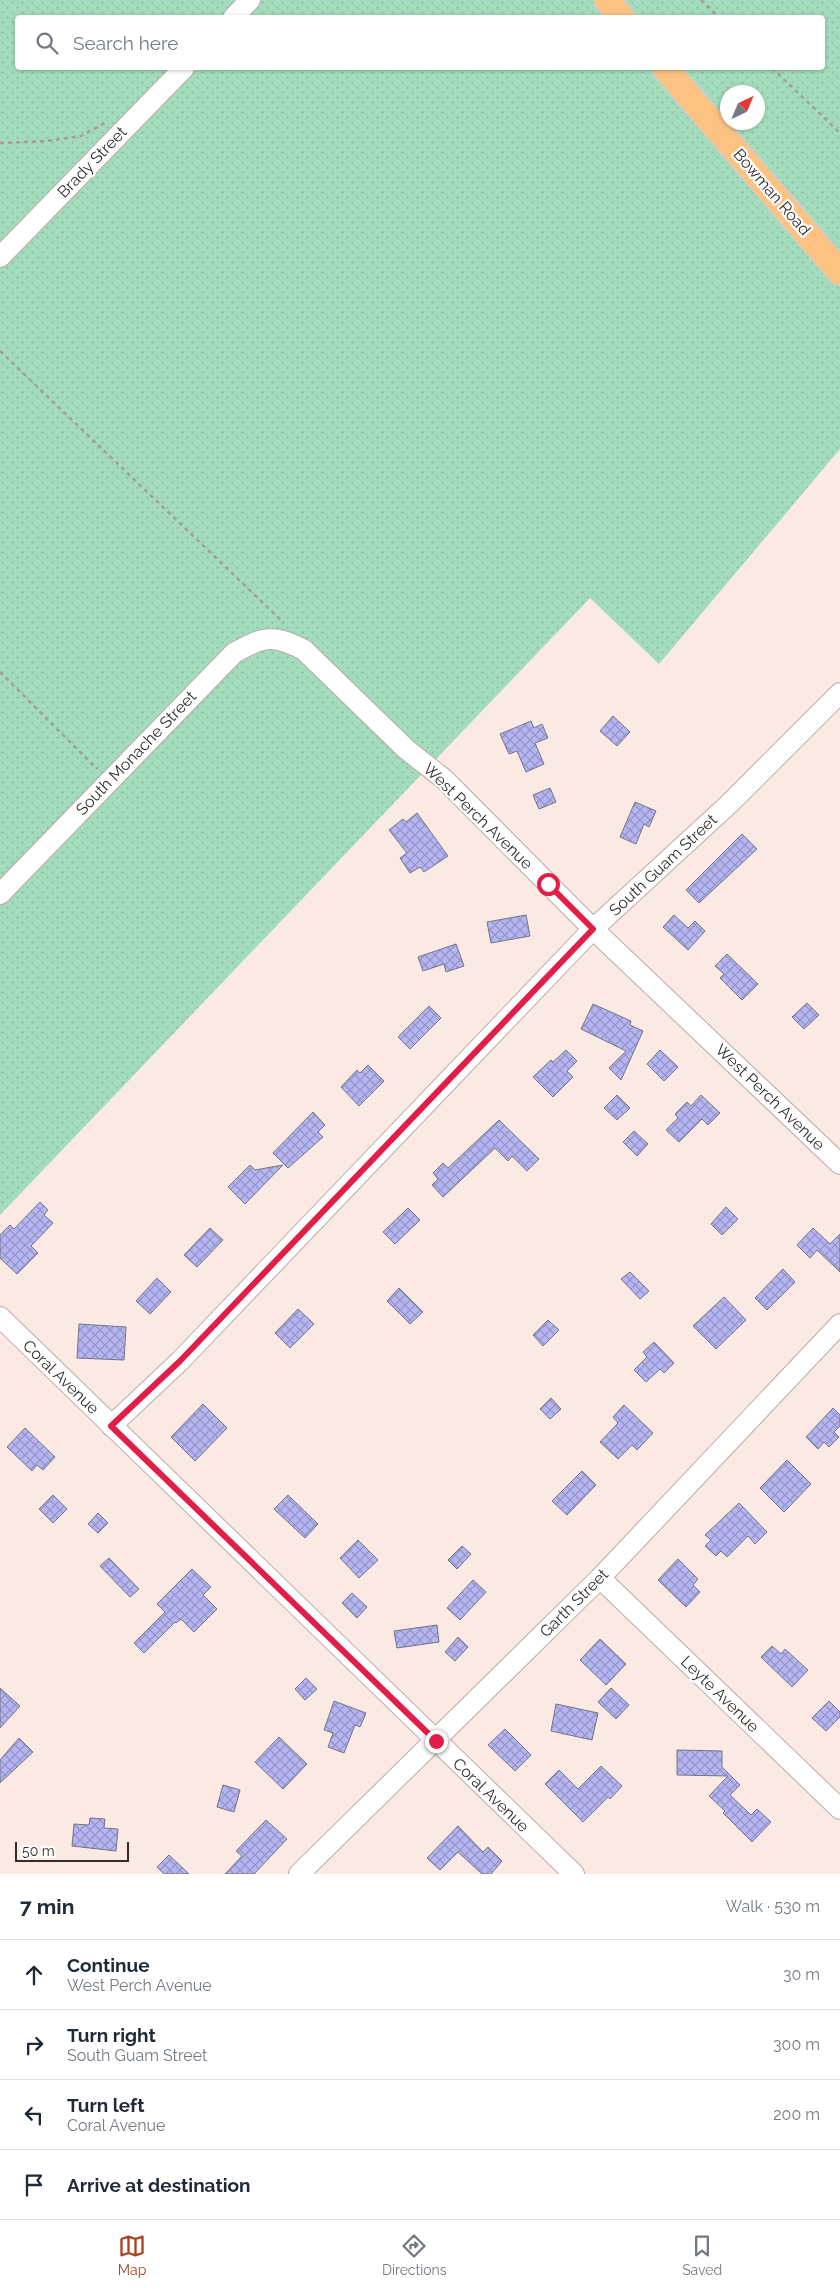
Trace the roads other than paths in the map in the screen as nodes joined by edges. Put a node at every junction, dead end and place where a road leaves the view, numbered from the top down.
1 (250, 0) edge
2 (607, 0) edge
3 (235, 15) edge
4 (620, 15) edge
5 (182, 70) edge
6 (667, 70) edge
7 (0, 257) edge
8 (840, 272) edge
9 (287, 634) joint
10 (840, 693) edge
11 (0, 894) edge
12 (593, 929) junction
13 (840, 1164) edge
14 (0, 1317) edge
15 (840, 1324) edge
16 (111, 1426) junction
17 (600, 1578) junction
18 (436, 1741) junction
19 (840, 1809) edge
20 (299, 1874) edge
21 (574, 1874) edge

1 - 3 street
2 - 4 main road
5 - 7 street, Brady Street
6 - 8 main road, Bowman Road
9 - 11 street, South Monache Street
9 - 12 street, West Perch Avenue
10 - 12 street, South Guam Street
12 - 13 street, West Perch Avenue
12 - 16 street, South Guam Street
14 - 16 street, Coral Avenue
15 - 17 street, Garth Street
16 - 18 street, Coral Avenue
17 - 18 street, Garth Street
17 - 19 street, Leyte Avenue
18 - 20 street, Garth Street
18 - 21 street, Coral Avenue

